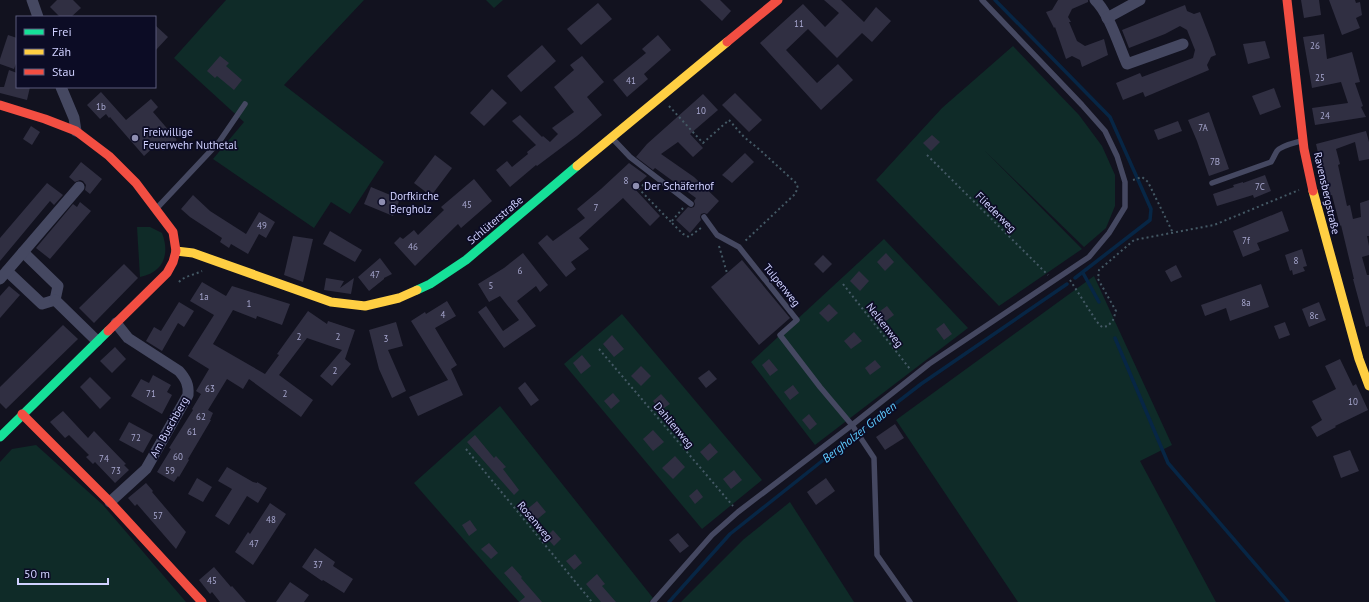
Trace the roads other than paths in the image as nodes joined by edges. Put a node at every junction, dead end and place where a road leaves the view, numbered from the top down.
1 (778, 0) edge
2 (982, 0) edge
3 (1095, 0) edge
4 (1140, 0) edge
5 (1287, 0) edge
6 (35, 2) edge
7 (38, 16) edge
8 (1107, 18) junction
9 (1183, 44) dead end
10 (61, 88) edge
11 (245, 104) dead end
12 (0, 105) edge
13 (76, 131) junction
14 (611, 137) junction
15 (1303, 140) junction
16 (1212, 182) dead end
17 (79, 187) dead end
18 (690, 203) road end
19 (156, 210) junction
20 (706, 219) road end
21 (176, 251) junction
22 (23, 252) junction
23 (4, 275) edge
24 (55, 300) junction
25 (116, 323) junction
26 (97, 341) junction
27 (1369, 386) edge
28 (22, 414) junction
29 (852, 426) junction
30 (0, 437) edge
31 (110, 502) junction
32 (202, 602) edge
33 (653, 602) edge
34 (910, 602) edge

1 - 14 street, Schlüterstraße
2 - 29 lane
3 - 8 street
4 - 8 street
5 - 15 street, Ravensbergstraße
6 - 7 street
8 - 9 street
10 - 13 street
11 - 19 lane
12 - 13 street
13 - 19 street
14 - 18 lane
14 - 21 street, Schlüterstraße
15 - 16 lane
15 - 27 street, Ravensbergstraße
17 - 22 street
19 - 21 street
20 - 29 lane, Tulpenweg
21 - 25 street
22 - 23 street
22 - 24 street
23 - 24 street
24 - 26 street
25 - 26 street
25 - 31 street, Am Buschberg
26 - 28 street
28 - 30 street
28 - 31 street
29 - 33 lane
29 - 34 lane
31 - 32 street

